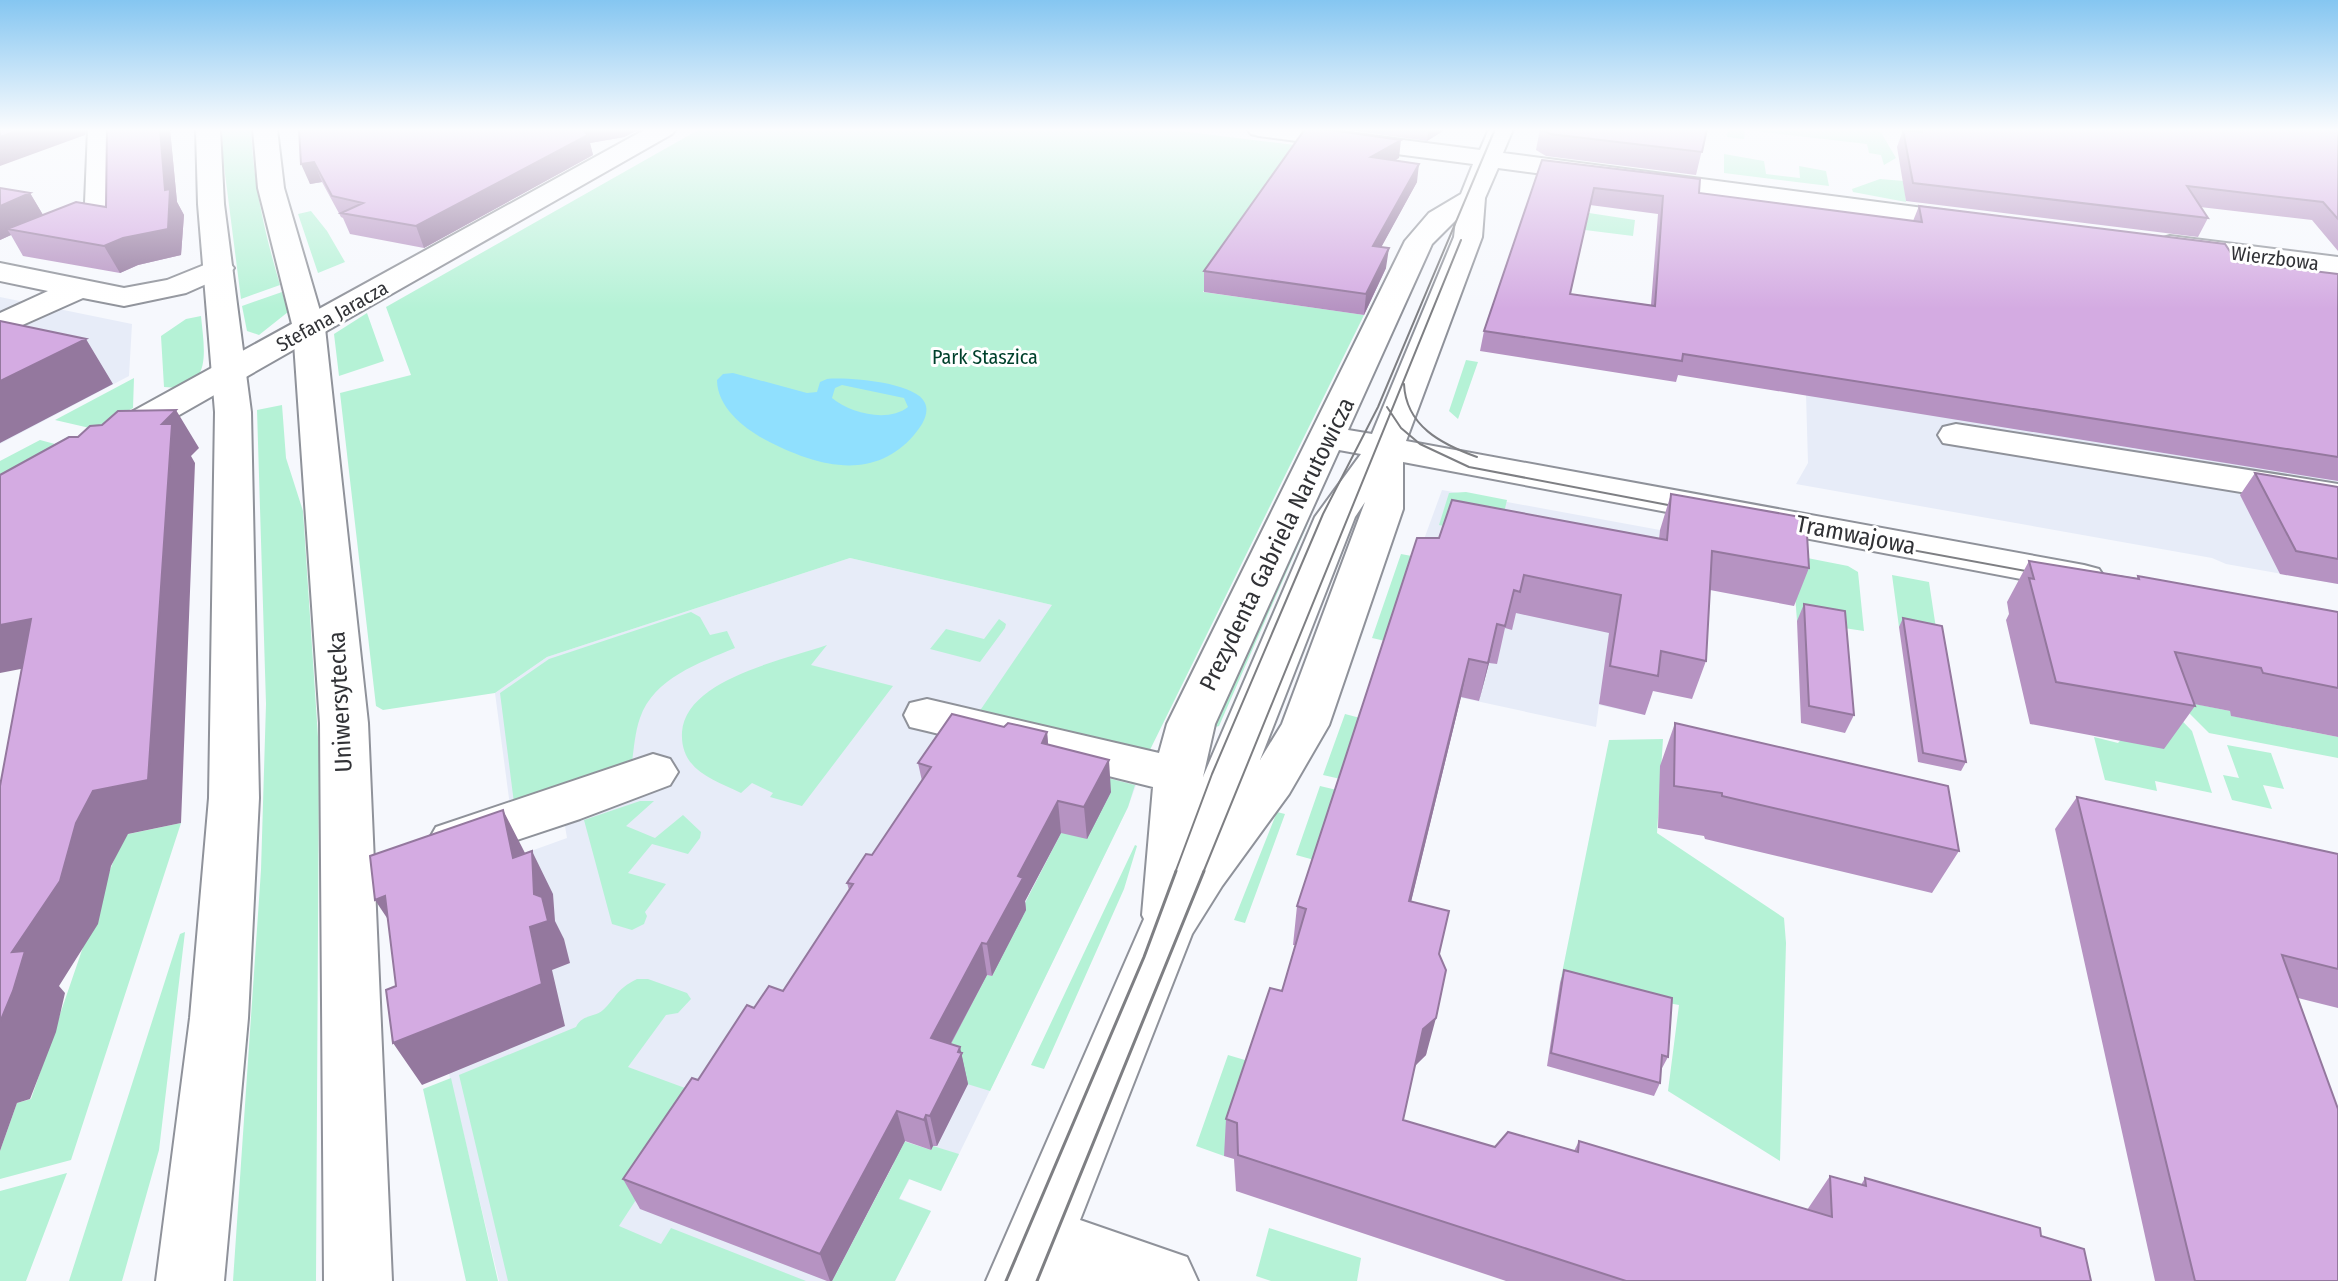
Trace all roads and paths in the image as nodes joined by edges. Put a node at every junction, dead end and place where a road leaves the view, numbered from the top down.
1 (98, 189) edge
2 (211, 189) edge
3 (271, 189) edge
4 (557, 189) edge
5 (1476, 189) edge
6 (1720, 189) edge
7 (1472, 198) junction
8 (2002, 225) edge
9 (2147, 243) edge
10 (0, 253) edge
11 (2338, 266) edge
12 (219, 268) junction
13 (0, 272) edge
14 (79, 288) junction
15 (0, 325) edge
16 (309, 328) junction
17 (231, 371) junction
18 (1956, 435) dead end
19 (1327, 437) junction
20 (1385, 447) junction
21 (77, 457) edge
22 (2338, 496) edge
23 (2114, 583) edge
24 (927, 715) dead end
25 (653, 772) dead end
26 (1177, 775) junction
27 (381, 867) junction
28 (1168, 926) junction
29 (1030, 1260) edge
30 (190, 1281) edge
31 (358, 1281) edge
32 (1163, 1281) edge

1 - 10 street
2 - 12 street
3 - 16 street, Uniwersytecka
4 - 16 street, Stefana Jaracza
5 - 7 street, Prezydenta Gabriela Narutowicza
6 - 8 street
7 - 19 street, Prezydenta Gabriela Narutowicza
7 - 20 street, Prezydenta Gabriela Narutowicza
9 - 11 street, Wierzbowa
12 - 14 street
12 - 17 street
13 - 14 street
14 - 15 street
16 - 17 street, Stefana Jaracza
16 - 27 street, Uniwersytecka
17 - 21 street, Stefana Jaracza
17 - 30 street
18 - 22 street
19 - 20 street, Tramwajowa
19 - 26 street, Prezydenta Gabriela Narutowicza
20 - 23 street, Tramwajowa
20 - 28 street, Prezydenta Gabriela Narutowicza
24 - 26 street
25 - 27 street
26 - 28 street, Prezydenta Gabriela Narutowicza
27 - 31 street, Uniwersytecka
28 - 29 street, Prezydenta Gabriela Narutowicza
29 - 32 street

